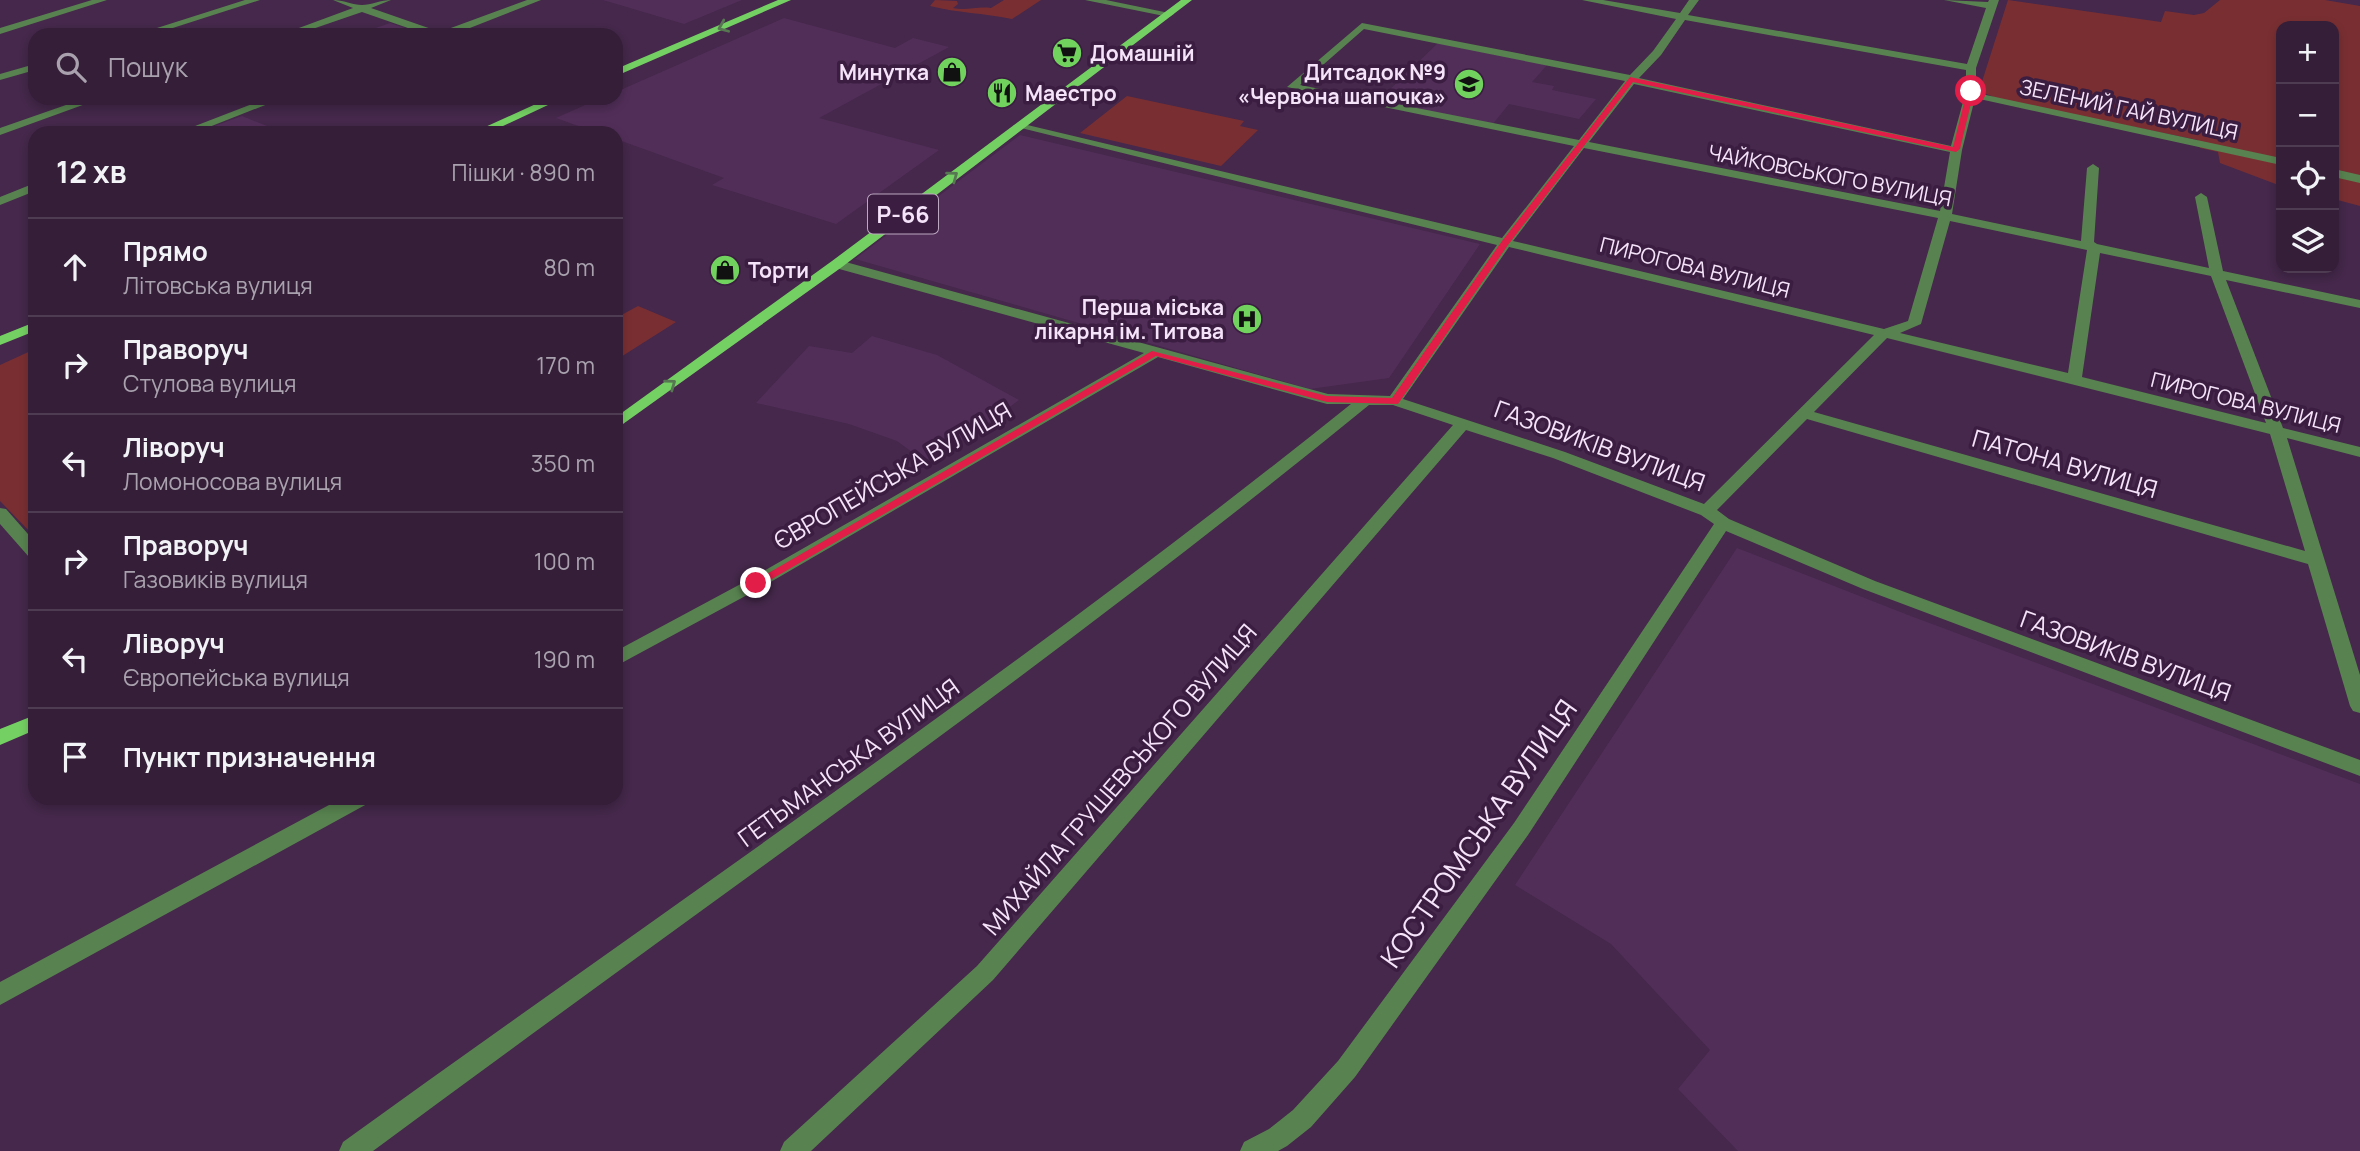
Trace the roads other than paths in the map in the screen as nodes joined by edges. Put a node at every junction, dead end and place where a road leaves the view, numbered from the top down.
1 (102, 0) edge
2 (255, 0) edge
3 (338, 0) edge
4 (386, 0) edge
5 (536, 0) edge
6 (786, 0) edge
7 (1090, 0) edge
8 (1187, 0) edge
9 (1587, 0) edge
10 (1693, 0) edge
11 (1949, 0) edge
12 (1993, 3) edge
13 (361, 8) junction
14 (1168, 14) junction
15 (1683, 17) junction
16 (163, 28) edge
17 (305, 28) edge
18 (420, 28) edge
19 (459, 28) edge
20 (0, 31) edge
21 (1971, 68) junction
22 (28, 69) edge
23 (623, 70) edge
24 (0, 77) edge
25 (1632, 79) junction
26 (1971, 91) junction
27 (77, 105) edge
28 (259, 105) edge
29 (542, 105) edge
30 (202, 126) edge
31 (494, 126) edge
32 (1019, 126) junction
33 (0, 132) edge
34 (1582, 146) junction
35 (1956, 149) junction
36 (2276, 160) edge
37 (2093, 169) dead end
38 (2339, 174) edge
39 (2360, 179) edge
40 (28, 189) edge
41 (3, 197) edge
42 (2201, 197) dead end
43 (1945, 216) junction
44 (1505, 243) junction
45 (2094, 248) junction
46 (837, 264) junction
47 (2217, 274) junction
48 (2360, 304) edge
49 (28, 329) edge
50 (1883, 334) junction
51 (0, 341) edge
52 (1155, 353) junction
53 (2074, 379) junction
54 (1364, 401) junction
55 (1394, 401) junction
56 (1802, 413) junction
57 (623, 419) edge
58 (1464, 422) junction
59 (2277, 431) junction
60 (2360, 453) edge
61 (0, 513) edge
62 (1715, 517) junction
63 (7, 531) edge
64 (28, 548) edge
65 (2315, 560) junction
66 (623, 655) edge
67 (2360, 706) edge
68 (28, 725) edge
69 (0, 737) edge
70 (2360, 768) edge
71 (347, 805) edge
72 (0, 994) edge
73 (352, 1151) edge
74 (793, 1151) edge
75 (1253, 1151) edge

1 - 20 street
2 - 16 street
3 - 13 street
4 - 13 street
5 - 19 street
6 -> 23 main road
7 - 14 street
8 - 14 main road, Р-66
9 - 15 street
10 - 15 street
11 - 12 street
12 - 21 street
13 - 17 street
13 - 18 street
14 - 32 main road, Р-66
15 - 21 street
15 - 25 street
21 - 26 street
22 - 24 street
25 - 34 street
25 - 34 street, ЧАЙКОВСЬКОГО ВУЛИЦЯ
25 - 35 street
26 - 35 street
26 - 36 street, ЗЕЛЕНИЙ ГАЙ ВУЛИЦЯ
27 - 33 street
28 - 30 street
29 - 31 main road
32 - 44 street, ПИРОГОВА ВУЛИЦЯ
46 -> 32 main road, Р-66
34 - 43 street, ЧАЙКОВСЬКОГО ВУЛИЦЯ
34 - 44 street
35 - 43 street
37 - 45 street
38 - 39 street
40 - 41 street
42 - 47 street
43 - 45 street, ЧАЙКОВСЬКОГО ВУЛИЦЯ
43 - 50 street
44 - 50 street, ПИРОГОВА ВУЛИЦЯ
44 - 55 street
45 - 47 street, ЧАЙКОВСЬКОГО ВУЛИЦЯ
45 - 53 street
46 - 52 street, ГАЗОВИКІВ ВУЛИЦЯ
57 -> 46 main road, Р-66
47 - 48 street, ЧАЙКОВСЬКОГО ВУЛИЦЯ
47 - 59 street
49 - 51 main road
50 - 53 street, ПИРОГОВА ВУЛИЦЯ
50 - 56 street, КОСТРОМСЬКА ВУЛИЦЯ
52 - 54 street, ГАЗОВИКІВ ВУЛИЦЯ
52 - 66 street, ЄВРОПЕЙСЬКА ВУЛИЦЯ
53 - 59 street, ПИРОГОВА ВУЛИЦЯ
54 - 55 street, ГАЗОВИКІВ ВУЛИЦЯ
54 - 73 street, ГЕТЬМАНСЬКА ВУЛИЦЯ
55 - 58 street, ГАЗОВИКІВ ВУЛИЦЯ
56 - 62 street, КОСТРОМСЬКА ВУЛИЦЯ
56 - 65 street, ПАТОНА ВУЛИЦЯ
58 - 62 street, ГАЗОВИКІВ ВУЛИЦЯ
58 - 74 street, МИХАЙЛА ГРУШЕВСЬКОГО ВУЛИЦЯ
59 - 60 street, ПИРОГОВА ВУЛИЦЯ
59 - 65 street
61 - 63 street
62 - 70 street, ГАЗОВИКІВ ВУЛИЦЯ
62 - 75 street, КОСТРОМСЬКА ВУЛИЦЯ
63 - 64 street
65 - 67 street
68 - 69 main road
71 - 72 street

